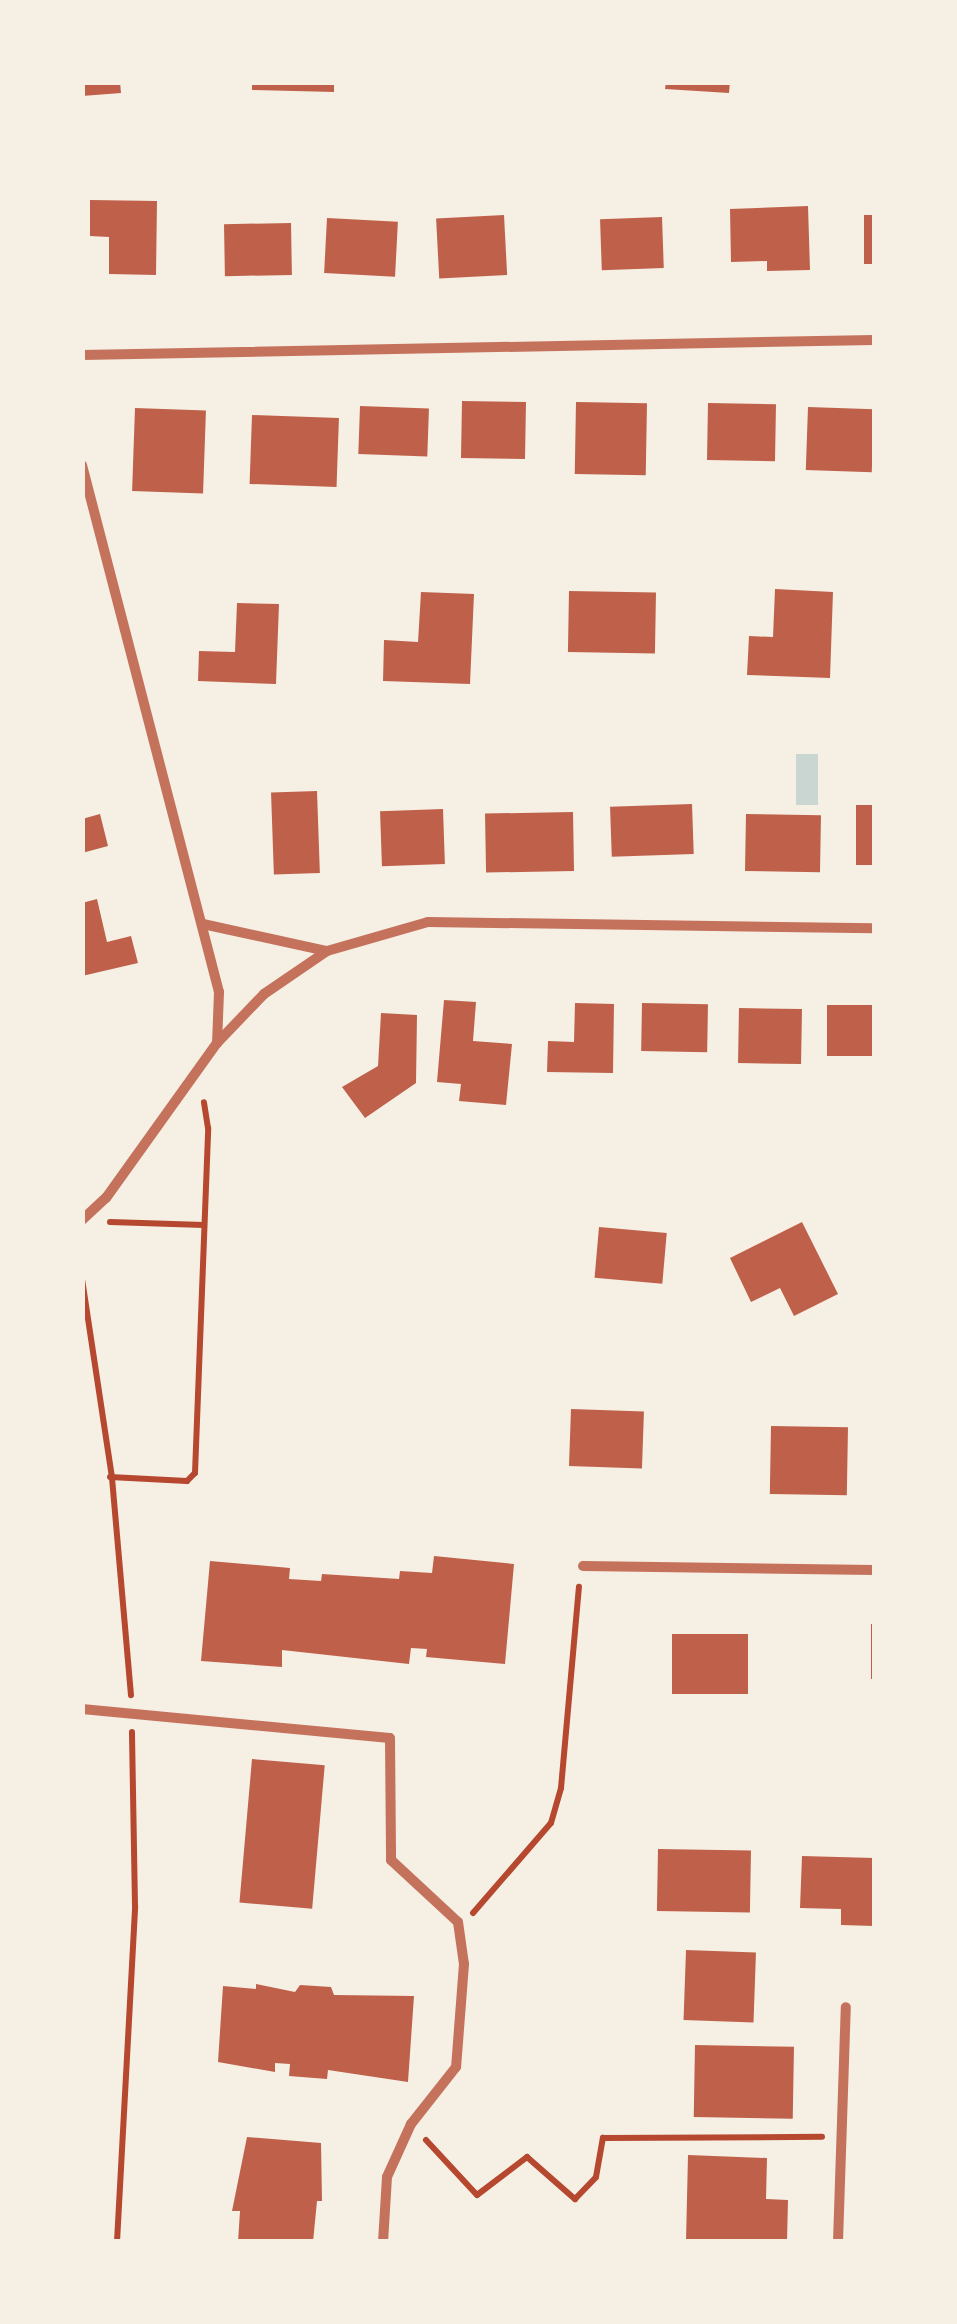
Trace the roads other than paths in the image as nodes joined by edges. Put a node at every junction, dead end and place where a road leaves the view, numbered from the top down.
1 (874, 340) edge
2 (82, 356) edge
3 (82, 465) edge
4 (203, 924) junction
5 (874, 928) edge
6 (326, 951) junction
7 (217, 1043) junction
8 (82, 1220) edge
9 (583, 1566) road end
10 (874, 1570) edge
11 (82, 1709) edge
12 (846, 2007) dead end
13 (384, 2242) edge
14 (838, 2242) edge

1 - 2 street
3 - 4 street
4 - 6 street
4 - 7 street
5 - 6 street
6 - 7 street
7 - 8 street
9 - 10 street
11 - 13 street
12 - 14 street

